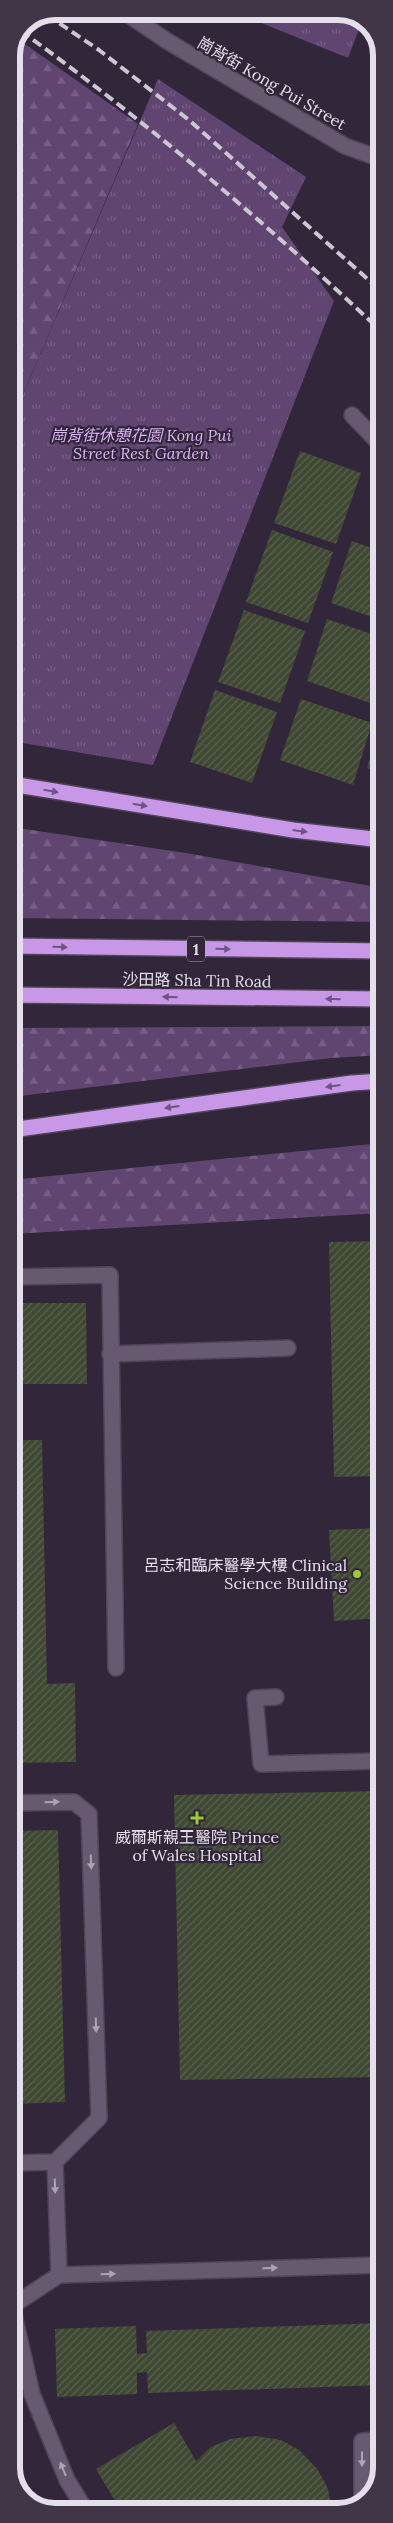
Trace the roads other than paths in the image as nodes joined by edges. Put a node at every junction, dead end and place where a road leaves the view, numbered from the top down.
1 (136, 20) edge
2 (373, 156) edge
3 (352, 415) dead end
4 (373, 436) edge
5 (20, 785) edge
6 (373, 839) edge
7 (20, 946) edge
8 (373, 951) edge
9 (20, 995) edge
10 (373, 999) edge
11 (373, 1082) edge
12 (20, 1129) edge
13 (20, 1277) edge
14 (288, 1348) dead end
15 (110, 1354) junction
16 (116, 1668) dead end
17 (276, 1697) dead end
18 (373, 1761) edge
19 (20, 1803) edge
20 (54, 2162) junction
21 (20, 2163) edge
22 (373, 2265) edge
23 (59, 2275) junction
24 (20, 2301) edge
25 (20, 2341) edge
26 (373, 2440) edge
27 (365, 2490) edge
28 (81, 2503) edge

1 - 2 street, 崗背街 Kong Pui Street
3 - 4 street
5 -> 6 highway
7 -> 8 highway, 沙田路 Sha Tin Road / 1
10 -> 9 highway, 沙田路 Sha Tin Road
11 -> 12 highway
13 - 15 street
14 - 15 street
15 - 16 street
17 - 18 street
19 -> 20 street
20 - 21 street
20 -> 23 street
23 -> 22 street
23 - 24 street
28 -> 25 street
26 -> 27 street

